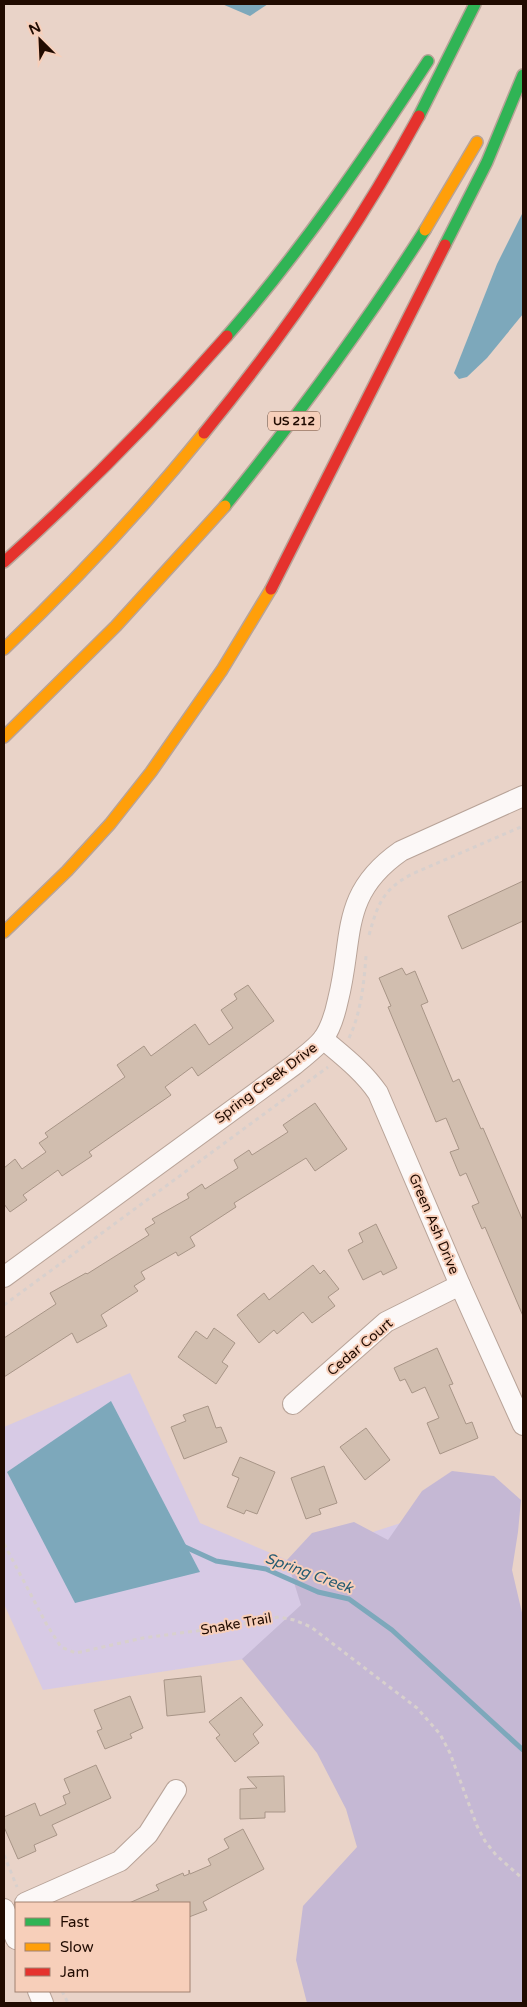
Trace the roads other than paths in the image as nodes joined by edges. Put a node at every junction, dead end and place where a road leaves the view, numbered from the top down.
1 (466, 4) edge
2 (474, 4) edge
3 (452, 24) dead end
4 (437, 48) dead end
5 (521, 70) edge
6 (498, 104) dead end
7 (481, 136) dead end
8 (4, 562) edge
9 (4, 649) edge
10 (4, 737) edge
11 (523, 796) edge
12 (4, 932) edge
13 (322, 1040) junction
14 (4, 1277) edge
15 (460, 1285) junction
16 (293, 1404) dead end
17 (523, 1425) edge
18 (176, 1790) dead end
19 (21, 1902) edge
20 (14, 1905) edge
21 (15, 1922) edge

1 - 3 highway
2 - 9 highway
4 - 8 highway
5 - 6 highway
5 - 12 highway
7 - 10 highway, US 212
11 - 13 street, Spring Creek Drive
13 - 14 street, Spring Creek Drive
13 - 15 street, Green Ash Drive
15 - 16 street, Cedar Court
15 - 17 street, Green Ash Drive
18 - 19 street
20 - 21 street

